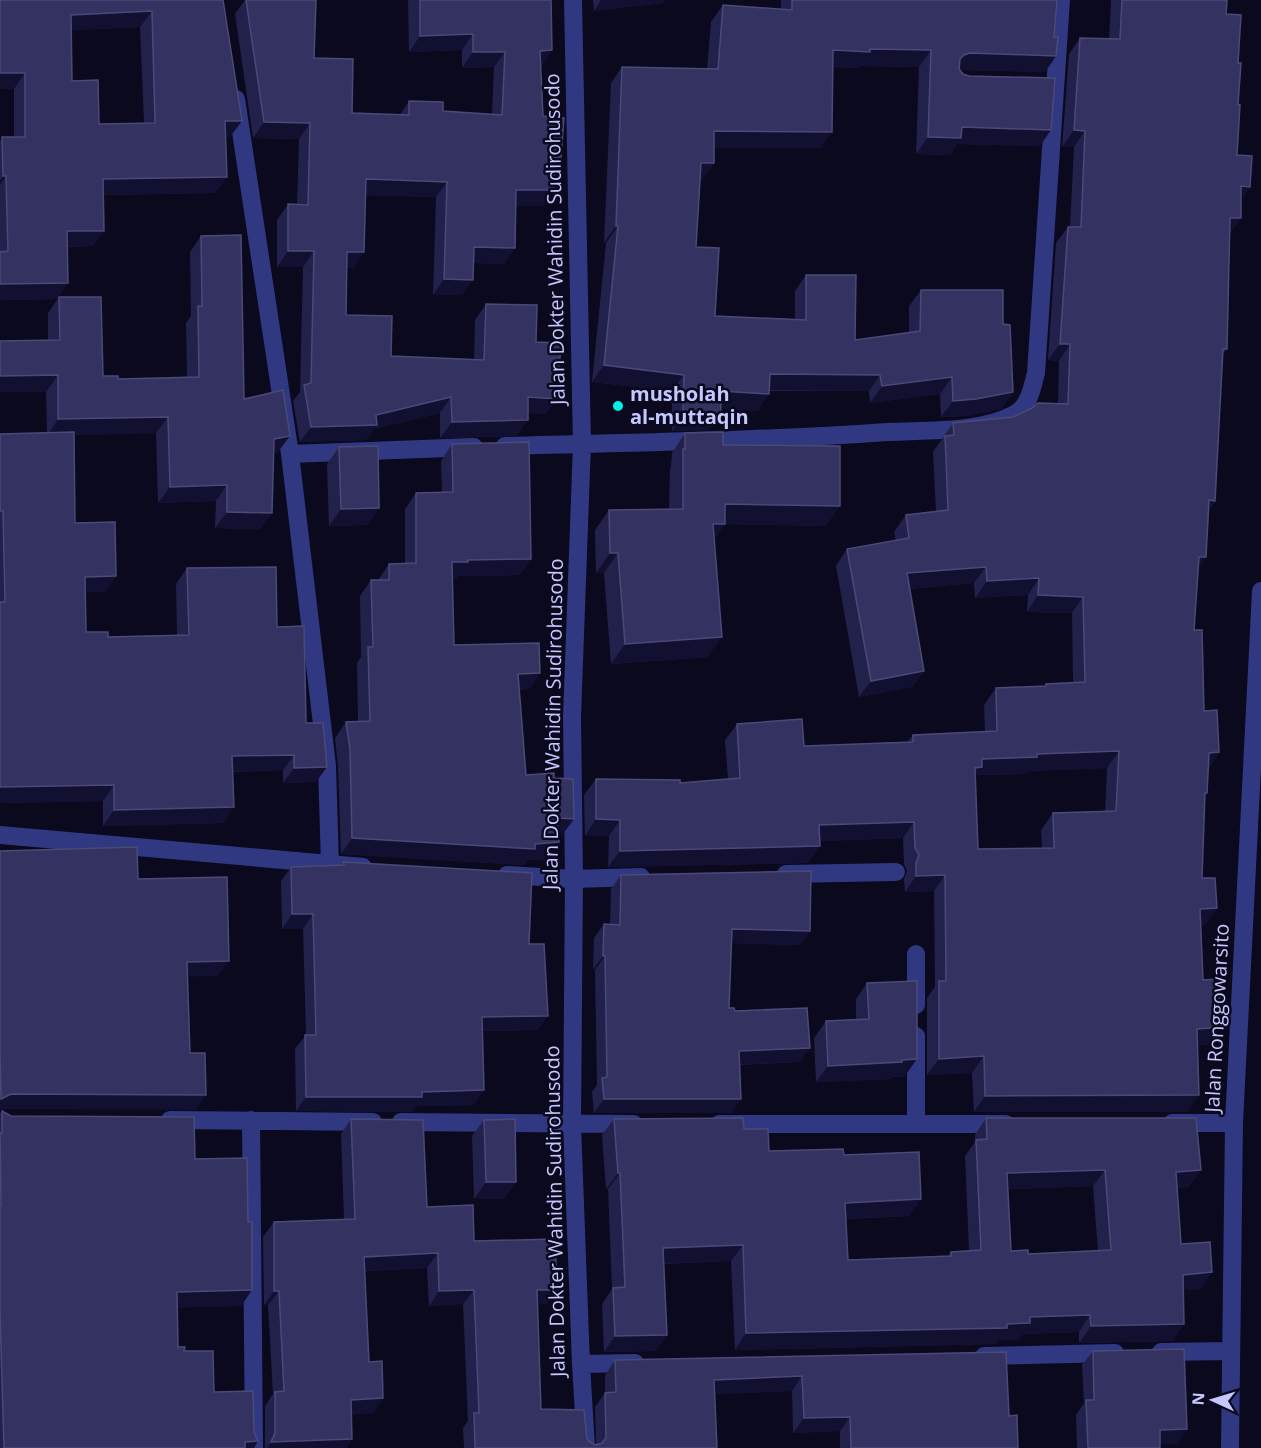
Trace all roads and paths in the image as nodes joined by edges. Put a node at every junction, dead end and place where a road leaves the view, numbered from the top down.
1 (573, 0) edge
2 (1061, 0) edge
3 (233, 81) edge
4 (1033, 84) edge
5 (1054, 84) junction
6 (582, 444) junction
7 (290, 454) junction
8 (1261, 591) edge
9 (0, 836) edge
10 (330, 865) junction
11 (376, 868) edge
12 (896, 872) dead end
13 (493, 874) edge
14 (765, 874) edge
15 (658, 877) edge
16 (574, 879) junction
17 (916, 954) dead end
18 (156, 1120) edge
19 (251, 1120) junction
20 (1152, 1123) edge
21 (1234, 1123) junction
22 (572, 1124) junction
23 (655, 1124) edge
24 (703, 1124) edge
25 (916, 1124) junction
26 (1022, 1124) edge
27 (1231, 1351) junction
28 (971, 1356) edge
29 (651, 1363) edge
30 (580, 1364) junction
31 (254, 1448) edge
32 (586, 1448) edge
33 (1230, 1448) edge

1 - 6 street, Jalan Dokter Wahidin Sudirohusodo
2 - 5 street
3 - 7 street
4 - 5 street
5 - 6 street
6 - 7 street
6 - 16 street, Jalan Dokter Wahidin Sudirohusodo
7 - 10 street
8 - 21 street, Jalan Ronggowarsito
9 - 10 street
10 - 11 street
12 - 14 street
13 - 16 street
15 - 16 street
16 - 22 street, Jalan Dokter Wahidin Sudirohusodo
17 - 25 street
18 - 19 street
19 - 22 street
19 - 31 street
20 - 21 street
21 - 27 street, Jalan Ronggowarsito
22 - 23 street
22 - 30 street, Jalan Dokter Wahidin Sudirohusodo
24 - 25 street
25 - 26 street
27 - 28 street
27 - 33 street, Jalan Ronggowarsito
29 - 30 street
30 - 32 street, Jalan Dokter Wahidin Sudirohusodo

